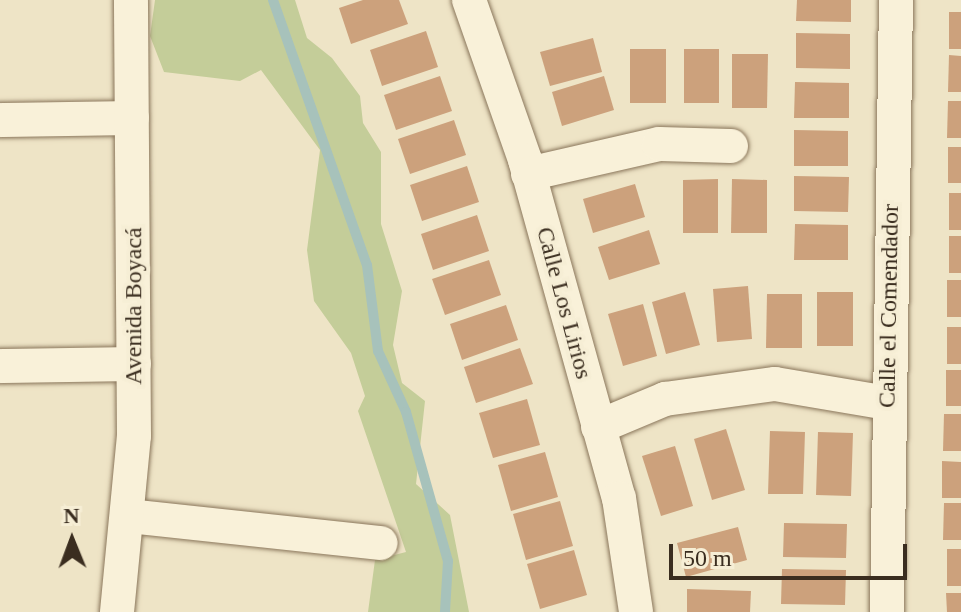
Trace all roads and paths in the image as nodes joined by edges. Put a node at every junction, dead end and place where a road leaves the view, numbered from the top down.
1 (131, 0) edge
2 (469, 0) edge
3 (896, 0) edge
4 (132, 118) junction
5 (0, 120) edge
6 (731, 146) dead end
7 (528, 174) junction
8 (134, 364) junction
9 (0, 366) edge
10 (887, 403) junction
11 (598, 427) junction
12 (128, 516) junction
13 (381, 543) dead end
14 (117, 612) edge
15 (636, 612) edge
16 (887, 612) edge

1 - 4 street, Avenida Boyacá
2 - 7 street, Calle Los Lirios
3 - 10 street, Calle el Comendador
4 - 5 street
4 - 8 street, Avenida Boyacá
6 - 7 street
7 - 11 street, Calle Los Lirios
8 - 9 street
8 - 12 street, Avenida Boyacá
10 - 11 street
10 - 16 street, Calle el Comendador
11 - 15 street, Calle Los Lirios
12 - 13 street
12 - 14 street, Avenida Boyacá

